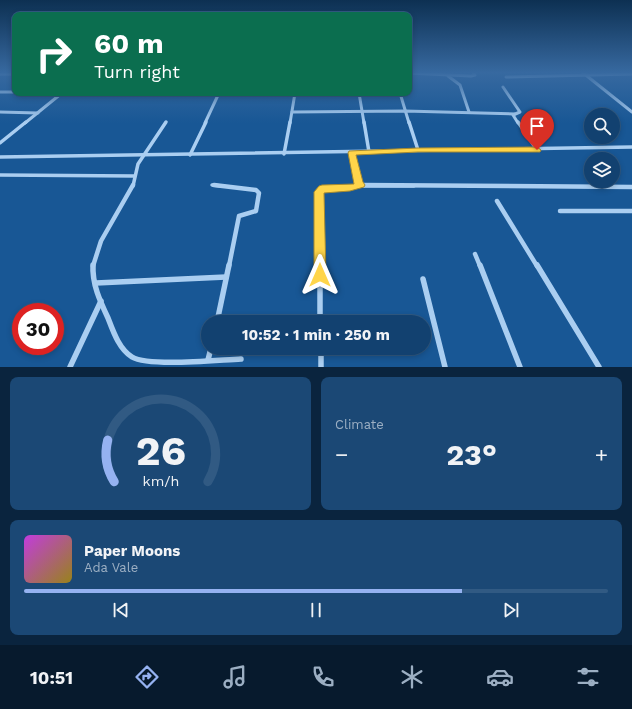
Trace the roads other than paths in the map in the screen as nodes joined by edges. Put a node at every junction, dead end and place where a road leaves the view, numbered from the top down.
1 (461, 89) edge
2 (504, 89) edge
3 (603, 89) edge
4 (0, 92) edge
5 (12, 92) edge
6 (58, 96) edge
7 (218, 96) edge
8 (295, 96) edge
9 (359, 96) edge
10 (401, 96) edge
11 (361, 111) junction
12 (405, 111) junction
13 (0, 112) edge
14 (292, 112) junction
15 (469, 112) junction
16 (632, 112) edge
17 (38, 113) junction
18 (515, 114) junction
19 (166, 122) dead end
20 (0, 143) edge
21 (632, 147) edge
22 (418, 150) junction
23 (537, 150) junction
24 (369, 152) junction
25 (352, 153) junction
26 (284, 154) junction
27 (190, 155) junction
28 (143, 156) junction
29 (0, 157) edge
30 (0, 175) edge
31 (134, 176) junction
32 (212, 185) dead end
33 (360, 185) junction
34 (632, 187) edge
35 (497, 201) dead end
36 (560, 211) dead end
37 (632, 211) edge
38 (476, 254) dead end
39 (226, 277) junction
40 (424, 279) dead end
41 (96, 283) junction
42 (101, 301) junction
43 (218, 315) edge
44 (320, 315) edge
45 (209, 355) edge
46 (320, 355) edge
47 (241, 359) dead end
48 (208, 360) junction
49 (70, 367) edge
50 (321, 367) edge
51 (445, 367) edge
52 (520, 367) edge
53 (599, 367) edge

1 - 15 street
2 - 18 street
3 - 16 street
4 - 5 street
6 - 17 street
7 - 27 street
8 - 14 street
9 - 11 street
10 - 12 street
11 - 12 street
11 - 14 street
11 - 24 street
12 - 15 street
12 - 22 street
13 - 17 street
14 - 26 street
15 - 18 street
17 - 20 street
18 - 23 street
19 - 28 street
21 - 23 street
22 - 23 street
22 - 24 street
24 - 25 street
25 - 26 street
25 - 33 street
26 - 27 street
27 - 28 street
28 - 29 street
28 - 31 street
30 - 31 street
31 - 41 street
32 - 39 street
33 - 34 street
33 - 44 street
35 - 53 street
36 - 37 street
38 - 52 street
39 - 41 street
39 - 43 street
40 - 51 street
41 - 42 street
42 - 48 street
42 - 49 street
45 - 48 street
46 - 50 street
47 - 48 street

